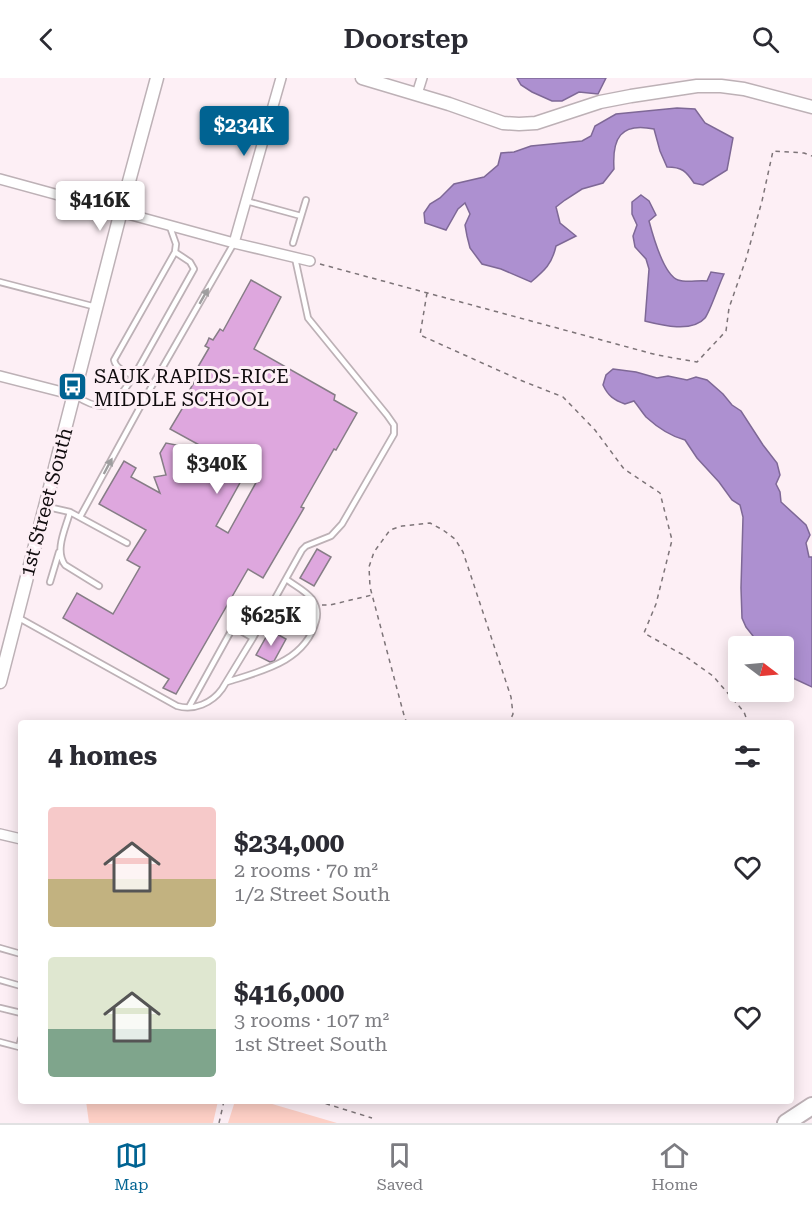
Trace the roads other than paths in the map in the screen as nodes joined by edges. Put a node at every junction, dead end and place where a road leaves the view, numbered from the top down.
1 (157, 78) edge
2 (281, 78) edge
3 (362, 78) edge
4 (422, 78) edge
5 (417, 94) junction
6 (812, 107) edge
7 (0, 179) edge
8 (306, 200) dead end
9 (246, 201) junction
10 (121, 211) junction
11 (301, 216) junction
12 (170, 225) junction
13 (234, 243) junction
14 (293, 243) dead end
15 (175, 252) junction
16 (295, 258) junction
17 (310, 261) road end
18 (0, 282) edge
19 (97, 308) junction
20 (0, 376) edge
21 (134, 376) junction
22 (74, 395) junction
23 (45, 506) junction
24 (70, 512) junction
25 (80, 517) junction
26 (126, 543) dead end
27 (60, 550) junction
28 (286, 579) junction
29 (50, 582) dead end
30 (99, 586) dead end
31 (17, 616) junction
32 (253, 638) junction
33 (227, 681) junction
34 (0, 682) edge
35 (189, 707) junction
36 (0, 834) edge
37 (18, 838) edge
38 (0, 948) edge
39 (18, 953) edge
40 (0, 981) edge
41 (18, 985) edge
42 (0, 1008) edge
43 (18, 1012) edge
44 (0, 1042) edge
45 (18, 1047) edge
46 (812, 1106) edge
47 (786, 1123) edge

1 - 10 street, 1st Street South
2 - 9 street
3 - 5 street
4 - 5 street
5 - 6 street
7 - 10 street
8 - 11 lane
9 - 11 lane
9 - 13 street
10 - 12 street
10 - 19 street, 1st Street South
11 - 14 lane
12 - 13 street
12 - 15 lane
13 - 16 street
25 -> 13 lane
15 - 21 lane
15 - 21 lane
16 - 17 street
16 - 28 lane
18 - 19 lane
19 - 22 street, 1st Street South
20 - 22 street
21 - 22 lane
22 - 23 street, 1st Street South
23 - 24 lane
23 - 31 street, 1st Street South
24 - 25 lane
24 - 27 lane
25 - 26 lane
27 - 29 lane
27 - 30 lane
28 - 32 lane
28 - 33 lane
31 - 34 street, 1st Street South
31 - 35 lane
32 - 33 lane
32 - 35 lane
33 - 35 lane
36 - 37 street
38 - 39 lane
40 - 41 lane
42 - 43 lane
44 - 45 lane
46 - 47 highway

